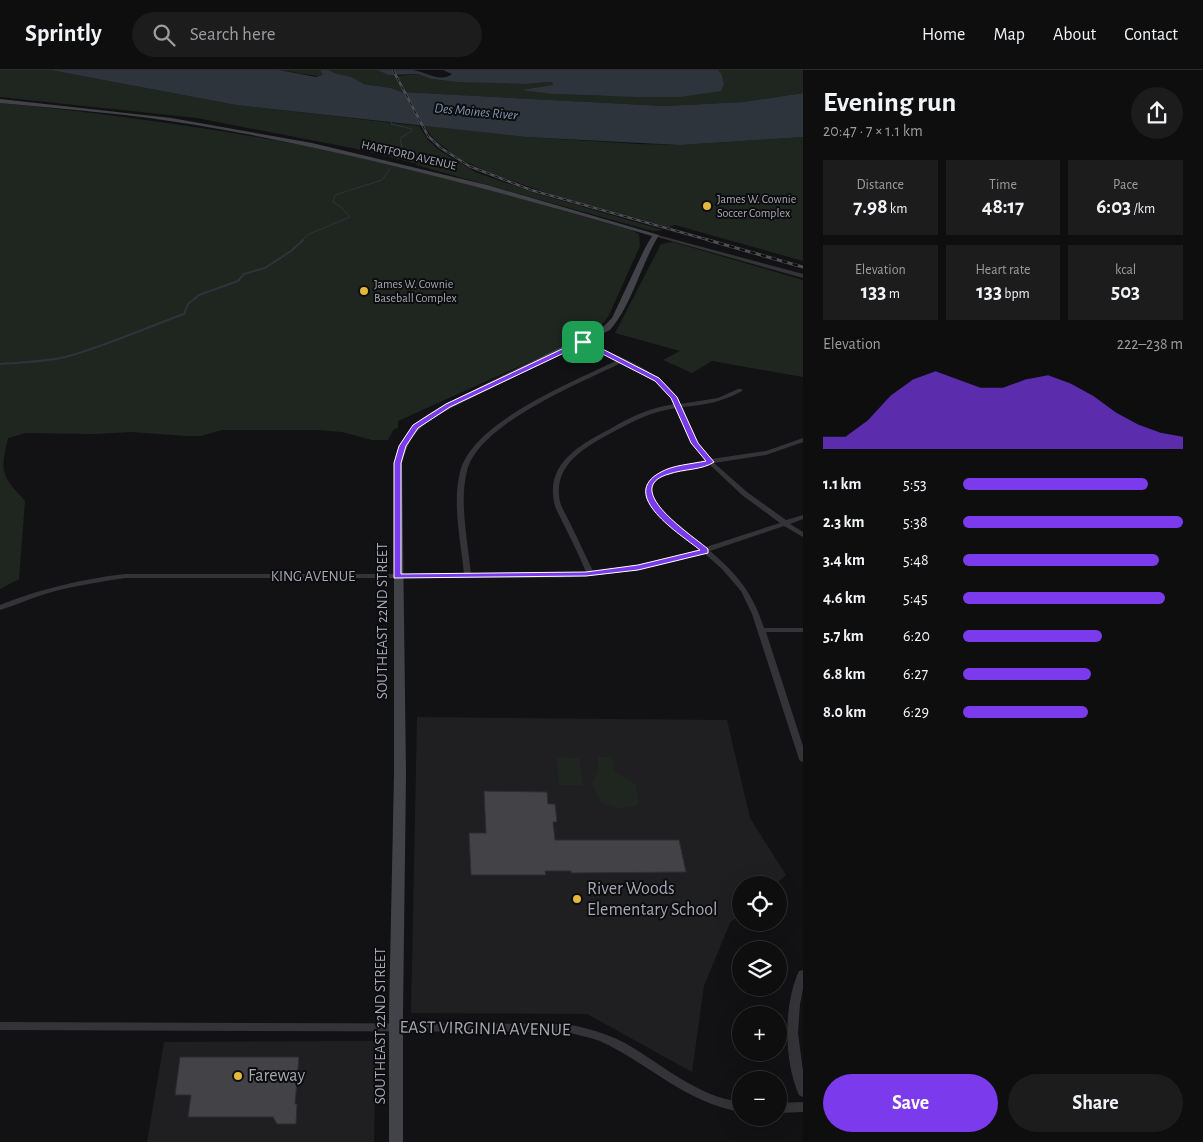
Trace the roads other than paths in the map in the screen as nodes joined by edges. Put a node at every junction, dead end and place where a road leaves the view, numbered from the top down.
1 (0, 101) edge
2 (656, 235) junction
3 (803, 276) edge
4 (583, 342) junction
5 (621, 361) junction
6 (740, 390) dead end
7 (679, 406) junction
8 (803, 440) edge
9 (711, 462) junction
10 (803, 517) edge
11 (785, 522) junction
12 (803, 535) edge
13 (706, 551) junction
14 (591, 574) junction
15 (397, 576) junction
16 (468, 576) junction
17 (0, 608) edge
18 (761, 630) junction
19 (803, 630) edge
20 (803, 759) edge
21 (803, 974) edge
22 (0, 1026) edge
23 (396, 1027) junction
24 (803, 1092) edge
25 (732, 1105) edge
26 (803, 1107) edge
27 (787, 1108) edge
28 (396, 1142) edge

1 - 2 street, HARTFORD AVENUE
2 - 3 street, HARTFORD AVENUE
2 - 4 street, SOUTHEAST 22ND STREET
4 - 5 street
4 - 15 street, SOUTHEAST 22ND STREET
5 - 7 street
5 - 16 street
6 - 7 street
7 - 9 street
7 - 14 street
8 - 9 street
9 - 11 street
9 - 13 street
10 - 11 street, KING AVENUE
11 - 12 street
11 - 13 street, KING AVENUE
13 - 14 street, KING AVENUE
13 - 18 street
14 - 16 street, KING AVENUE
15 - 16 street, KING AVENUE
15 - 17 street, KING AVENUE
15 - 23 street, SOUTHEAST 22ND STREET
18 - 19 street
18 - 20 street
21 - 24 street
22 - 23 street, EAST VIRGINIA AVENUE
23 - 25 street, EAST VIRGINIA AVENUE
23 - 28 street, SOUTHEAST 22ND STREET
26 - 27 street

